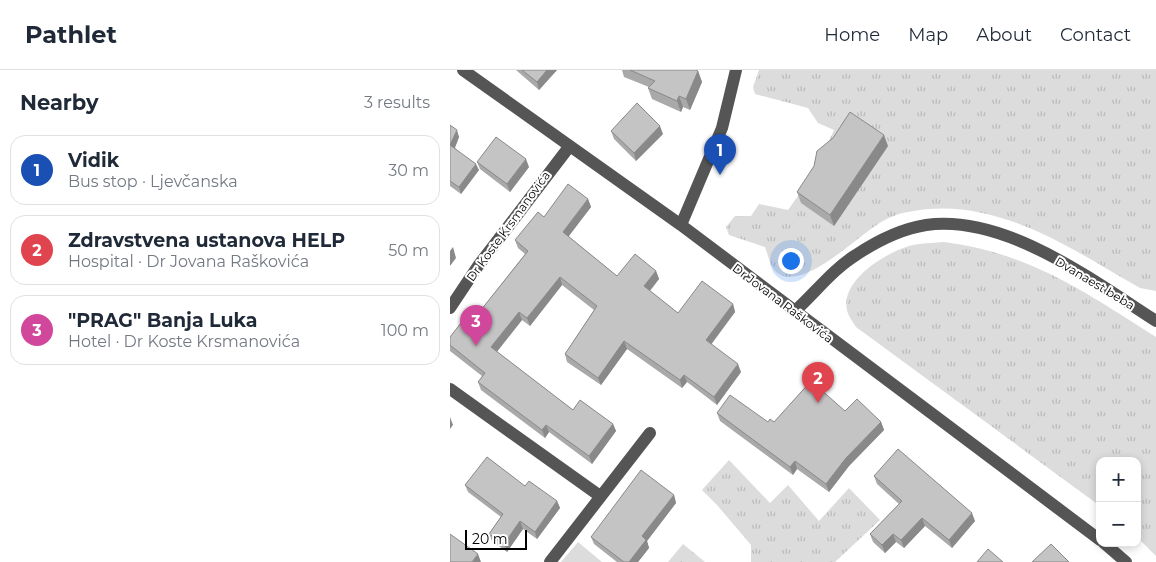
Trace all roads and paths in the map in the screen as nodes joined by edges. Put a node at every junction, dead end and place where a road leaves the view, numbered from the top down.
1 (463, 70) edge
2 (736, 70) edge
3 (569, 147) junction
4 (681, 225) junction
5 (450, 308) edge
6 (795, 311) junction
7 (1156, 321) edge
8 (450, 389) edge
9 (650, 433) dead end
10 (600, 496) junction
11 (1096, 537) edge
12 (1109, 547) edge
13 (550, 562) edge
14 (1126, 562) edge

1 - 3 street, Dr Jovana Raškovića
2 - 4 street
3 - 4 street, Dr Jovana Raškovića
3 - 5 street, Dr Koste Krsmanovića
4 - 6 street, Dr Jovana Raškovića
6 - 7 street, Dvanaest beba
6 - 11 street, Dr Jovana Raškovića
8 - 10 street
9 - 10 street
10 - 13 street
12 - 14 street

